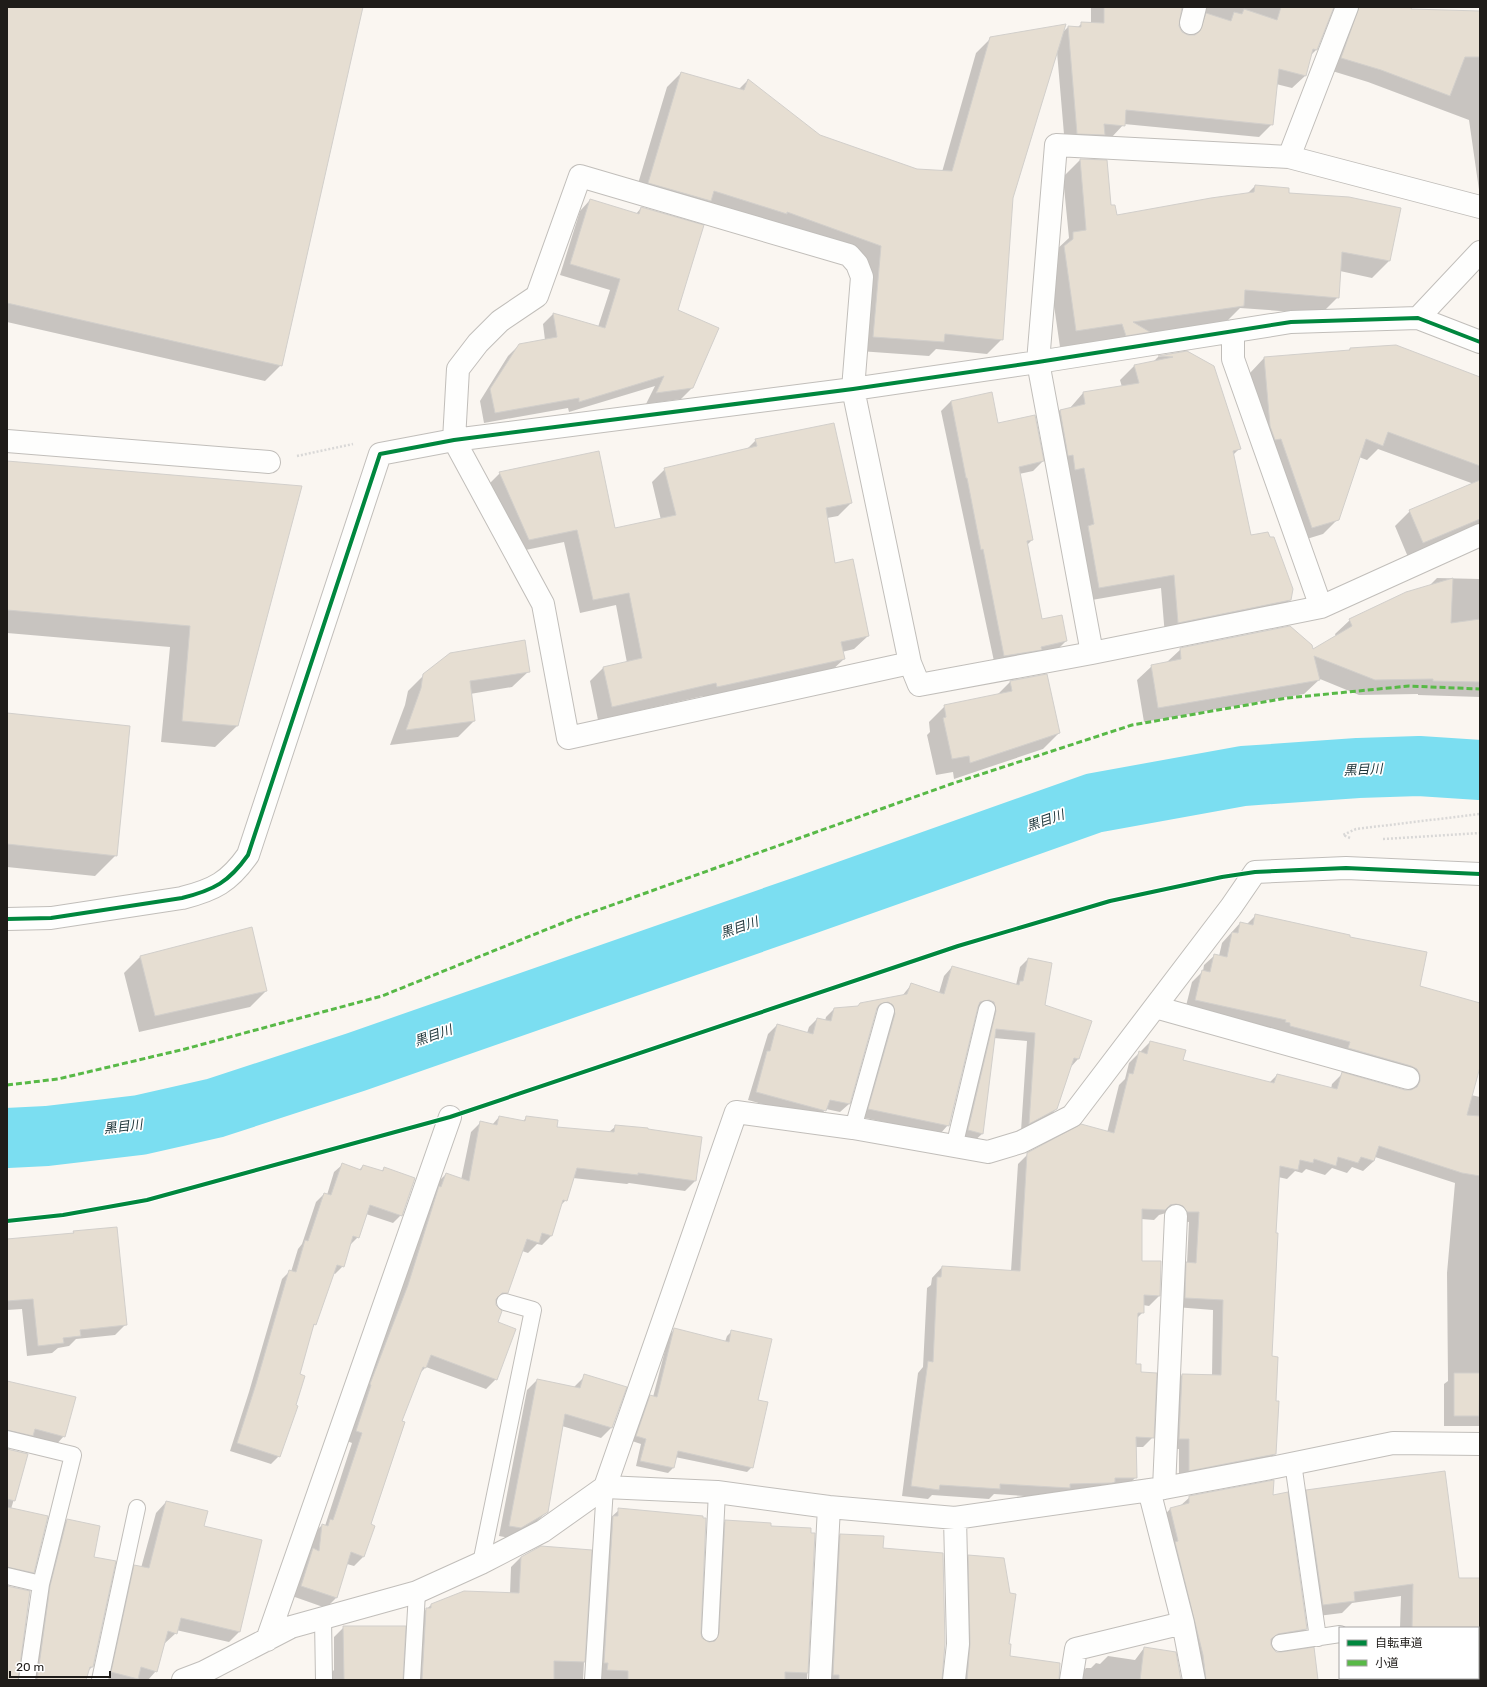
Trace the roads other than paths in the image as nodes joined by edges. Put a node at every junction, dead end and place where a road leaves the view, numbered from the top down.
1 (1347, 7) edge
2 (1290, 157) junction
3 (1480, 207) edge
4 (1480, 252) edge
5 (1418, 318) junction
6 (1233, 331) junction
7 (1480, 342) edge
8 (1038, 362) junction
9 (853, 389) junction
10 (454, 440) junction
11 (7, 441) edge
12 (269, 462) road end
13 (1480, 535) edge
14 (1321, 607) junction
15 (1092, 653) junction
16 (910, 663) junction
17 (1480, 874) edge
18 (7, 919) edge
19 (1155, 1007) junction
20 (987, 1009) dead end
21 (886, 1011) dead end
22 (1408, 1078) dead end
23 (450, 1117) road end
24 (853, 1128) junction
25 (954, 1147) junction
26 (1176, 1216) dead end
27 (505, 1302) dead end
28 (7, 1439) edge
29 (1480, 1444) edge
30 (1293, 1464) junction
31 (605, 1487) junction
32 (1157, 1489) junction
33 (717, 1492) junction
34 (829, 1507) junction
35 (137, 1508) dead end
36 (956, 1518) junction
37 (481, 1563) junction
38 (7, 1576) edge
39 (41, 1584) junction
40 (417, 1592) junction
41 (323, 1619) junction
42 (1183, 1623) junction
43 (710, 1633) dead end
44 (1339, 1634) edge
45 (1318, 1638) junction
46 (267, 1640) junction
47 (1280, 1643) dead end
48 (27, 1680) edge
49 (100, 1680) edge
50 (183, 1680) edge
51 (324, 1680) edge
52 (412, 1680) edge
53 (593, 1680) edge
54 (820, 1680) edge
55 (954, 1680) edge
56 (1071, 1680) edge
57 (1194, 1680) edge

1 - 2 street
2 - 3 street
2 - 8 street
4 - 5 street
5 - 6 street
5 - 7 street
6 - 8 street
6 - 14 street
8 - 9 street
8 - 15 street
9 - 10 street
9 - 10 street
9 - 16 street
10 - 16 street
10 - 18 street
11 - 12 street
13 - 14 street
14 - 15 street
15 - 16 street
17 - 19 street
19 - 22 street
19 - 25 street
20 - 25 lane
21 - 24 lane
23 - 46 street
24 - 25 street
24 - 31 street
26 - 32 street
27 - 37 lane
28 - 39 lane
29 - 30 street
30 - 32 street
30 - 45 lane
31 - 33 street
31 - 37 street
31 - 53 lane
32 - 36 street
32 - 42 street
33 - 34 street
33 - 43 lane
34 - 36 street
34 - 54 street
35 - 49 lane
36 - 55 street
37 - 40 street
38 - 39 lane
39 - 48 lane
40 - 41 street
40 - 52 lane
41 - 46 street
41 - 51 lane
42 - 56 street
42 - 57 street
44 - 45 lane
45 - 47 lane
46 - 50 street

